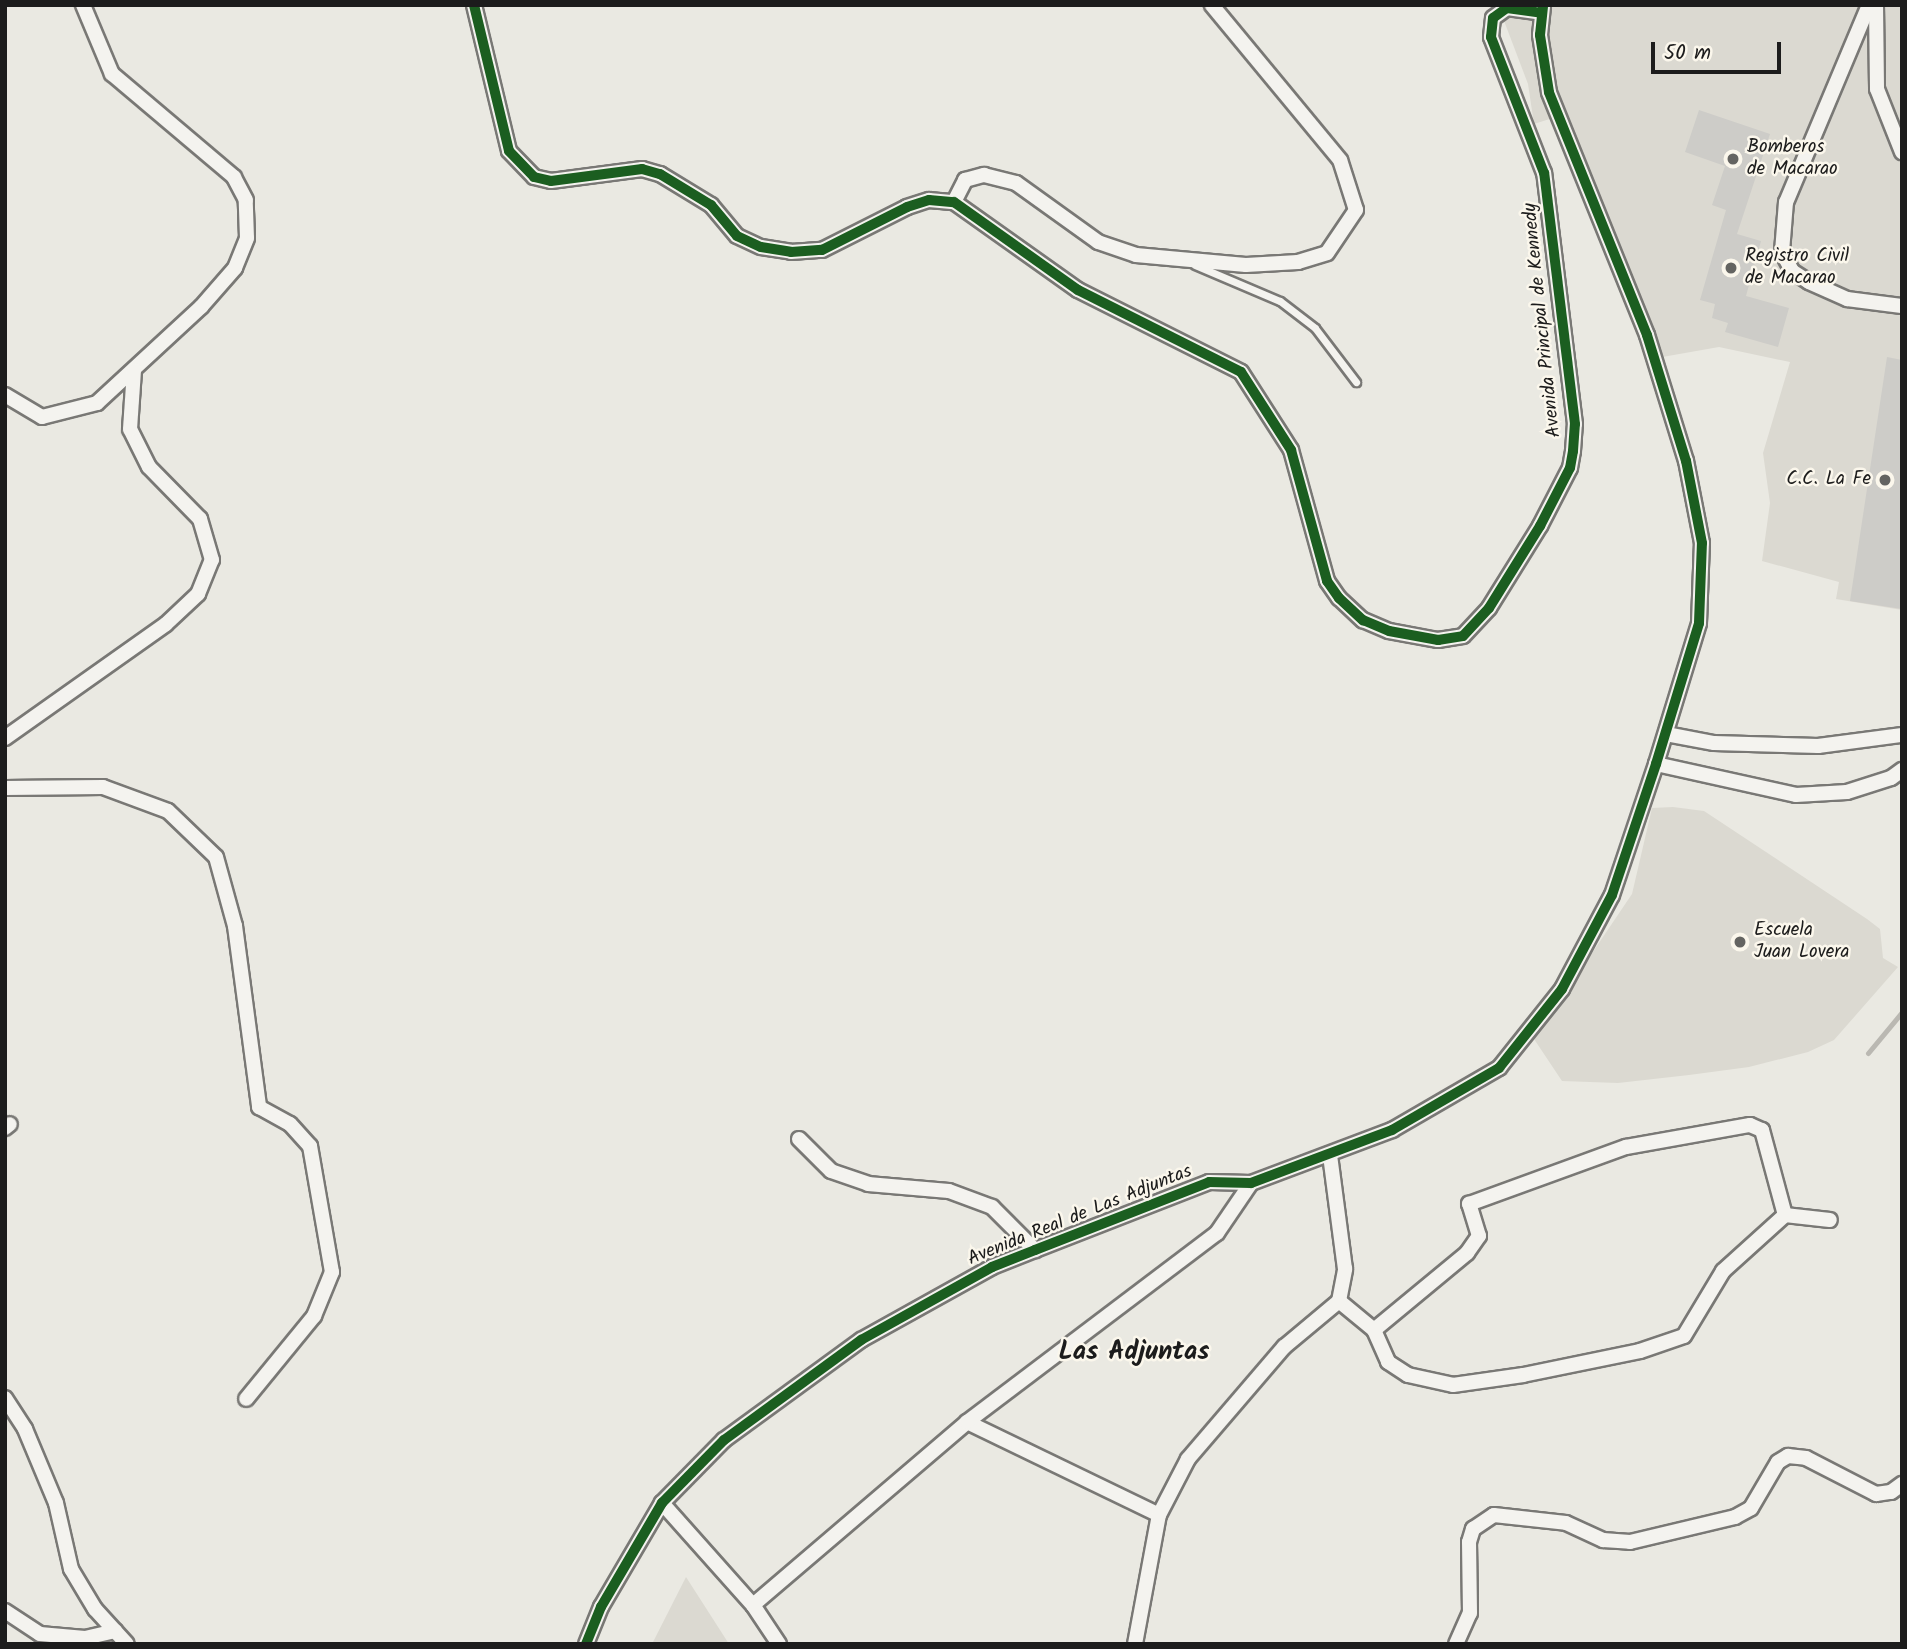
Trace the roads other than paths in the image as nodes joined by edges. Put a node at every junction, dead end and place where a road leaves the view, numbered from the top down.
1 (83, 5) edge
2 (474, 5) edge
3 (1212, 5) edge
4 (1869, 5) edge
5 (1876, 5) edge
6 (1542, 9) edge
7 (1902, 152) edge
8 (954, 202) junction
9 (1181, 259) junction
10 (1902, 306) edge
11 (134, 370) junction
12 (1356, 382) dead end
13 (5, 395) edge
14 (1665, 734) junction
15 (1902, 735) edge
16 (5, 738) edge
17 (1656, 764) junction
18 (1902, 770) edge
19 (5, 789) edge
20 (799, 1139) dead end
21 (1330, 1155) junction
22 (1251, 1183) junction
23 (1785, 1215) junction
24 (1830, 1220) dead end
25 (1035, 1250) junction
26 (1339, 1301) junction
27 (1374, 1330) junction
28 (5, 1398) edge
29 (246, 1399) dead end
30 (967, 1422) junction
31 (1902, 1484) edge
32 (662, 1503) junction
33 (1159, 1515) junction
34 (753, 1605) junction
35 (5, 1611) edge
36 (115, 1630) junction
37 (127, 1644) edge
38 (586, 1644) edge
39 (779, 1644) edge
40 (1135, 1644) edge
41 (1456, 1644) edge

1 - 11 street
2 - 8 street
3 - 9 street
4 - 10 street
5 - 7 street
6 - 8 street, Avenida Principal de Kennedy
6 - 14 street, Avenida Real de Las Adjuntas
8 - 9 street
9 - 12 lane
11 - 13 street
11 - 16 street
14 - 15 street
14 - 17 street, Avenida Real de Las Adjuntas
17 - 18 street
17 - 21 street, Avenida Real de Las Adjuntas
19 - 29 street
20 - 25 street
21 - 22 street, Avenida Real de Las Adjuntas
21 - 26 street
22 - 25 street, Avenida Real de Las Adjuntas
22 - 30 street
23 - 24 street
23 - 27 street
23 - 27 street
25 - 32 street, Avenida Real de Las Adjuntas
26 - 27 street
26 - 33 street
28 - 36 street
30 - 33 street
30 - 34 street
31 - 41 street
32 - 34 street
32 - 38 street, Avenida Real de Las Adjuntas
33 - 40 street
34 - 39 street
35 - 36 street
36 - 37 street

